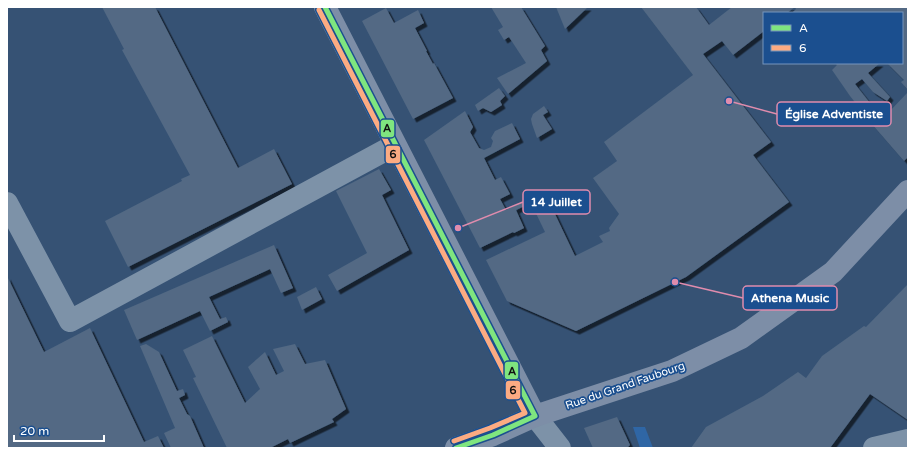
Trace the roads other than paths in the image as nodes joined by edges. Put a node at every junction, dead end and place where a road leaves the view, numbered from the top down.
1 (325, 7) edge
2 (395, 145) junction
3 (908, 191) edge
4 (7, 203) edge
5 (535, 416) junction
6 (908, 440) edge
7 (456, 448) edge
8 (560, 448) edge
9 (874, 448) edge

1 - 2 main road
2 - 4 street
2 - 5 main road
3 - 5 main road, Rue du Grand Faubourg
5 - 7 main road, Rue du Grand Faubourg
5 - 8 street
6 - 9 street

